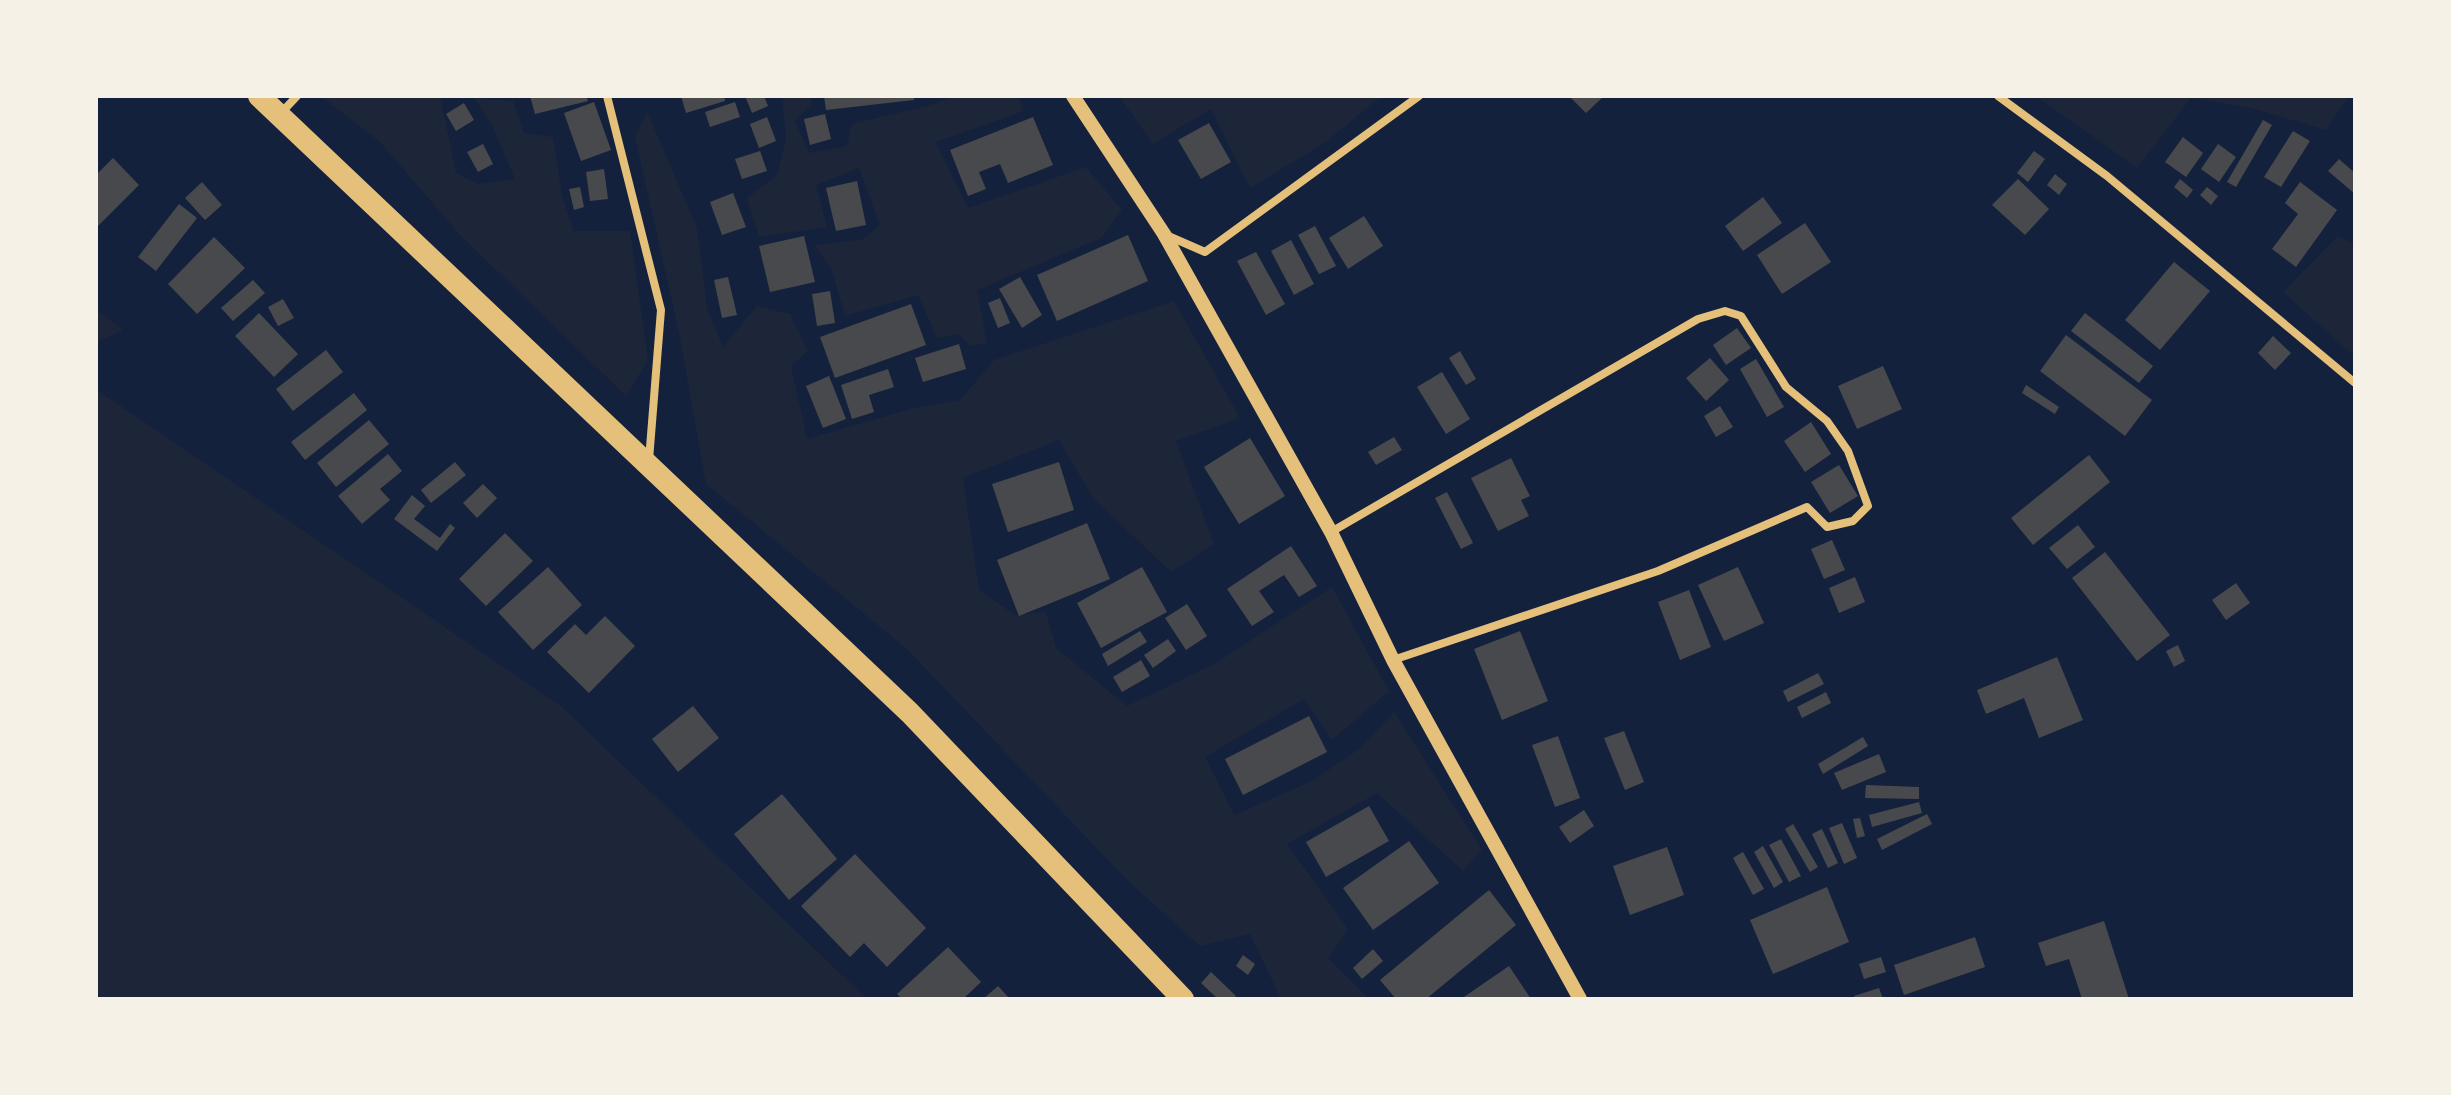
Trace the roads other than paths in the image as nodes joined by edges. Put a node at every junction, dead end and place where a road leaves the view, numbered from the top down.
1 (259, 96) edge
2 (297, 96) edge
3 (607, 96) edge
4 (1073, 96) edge
5 (1419, 96) edge
6 (1998, 96) edge
7 (280, 114) junction
8 (1164, 234) junction
9 (2355, 383) edge
10 (649, 465) junction
11 (1331, 532) junction
12 (1393, 660) junction
13 (1183, 999) edge
14 (1580, 999) edge

1 - 7 highway
2 - 7 street
3 - 10 street
4 - 8 street
5 - 8 street
6 - 9 street
7 - 10 highway
8 - 11 street
10 - 13 highway
11 - 12 street
11 - 12 street
12 - 14 street

